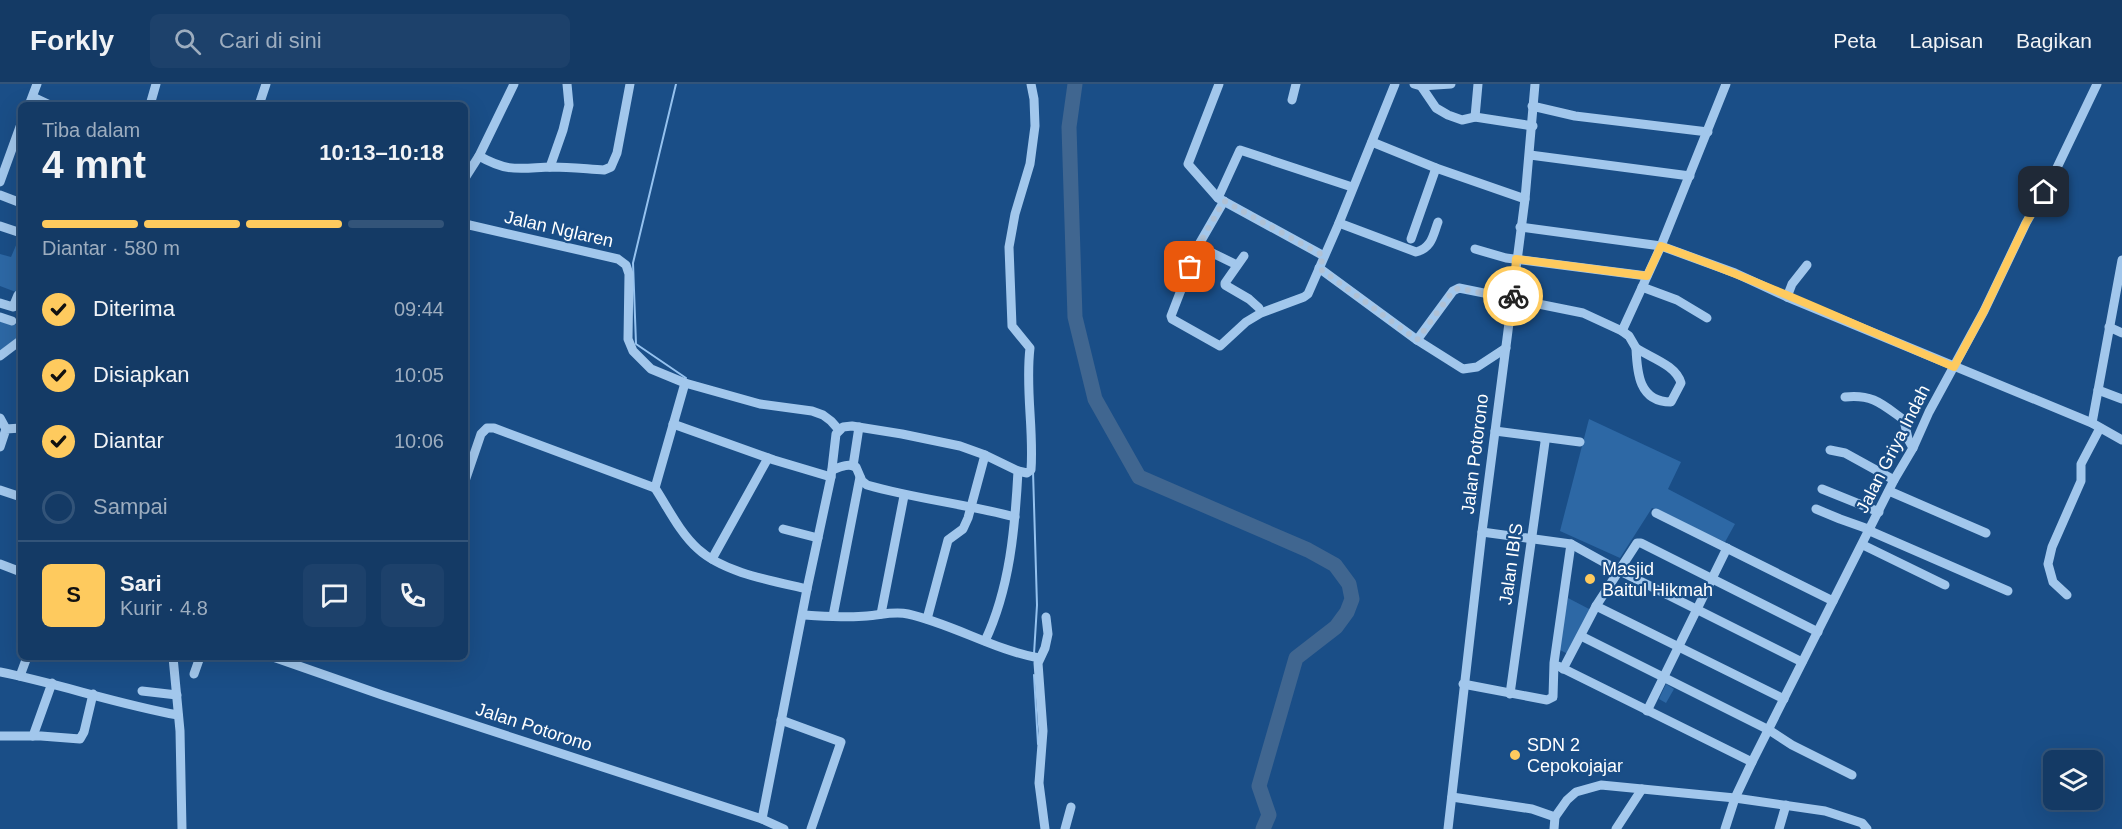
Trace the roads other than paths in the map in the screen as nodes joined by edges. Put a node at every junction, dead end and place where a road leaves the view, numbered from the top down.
1 (37, 84) edge
2 (156, 84) edge
3 (266, 84) edge
4 (514, 84) edge
5 (567, 84) edge
6 (630, 84) edge
7 (1031, 84) edge
8 (1219, 84) edge
9 (1296, 84) edge
10 (1395, 84) edge
11 (1452, 84) edge
12 (1478, 84) edge
13 (1535, 84) edge
14 (1726, 84) edge
15 (2097, 84) edge
16 (1418, 85) edge
17 (1292, 100) dead end
18 (31, 101) edge
19 (151, 102) edge
20 (260, 102) edge
21 (1532, 106) junction
22 (1475, 117) junction
23 (1533, 126) junction
24 (18, 132) edge
25 (1708, 132) junction
26 (1372, 142) junction
27 (1530, 154) junction
28 (479, 156) junction
29 (550, 167) junction
30 (1436, 168) junction
31 (468, 173) edge
32 (1690, 176) junction
33 (0, 182) edge
34 (1352, 187) junction
35 (0, 195) edge
36 (1221, 199) junction
37 (1525, 200) junction
38 (18, 202) edge
39 (1438, 222) dead end
40 (1339, 223) junction
41 (0, 225) edge
42 (468, 225) edge
43 (1520, 227) junction
44 (18, 232) edge
45 (1411, 239) dead end
46 (1198, 246) junction
47 (1661, 246) junction
48 (1475, 249) dead end
49 (1244, 256) dead end
50 (1324, 256) junction
51 (1516, 259) junction
52 (2122, 260) edge
53 (1237, 265) junction
54 (1807, 265) dead end
55 (1319, 268) junction
56 (1647, 276) junction
57 (1642, 287) junction
58 (18, 295) edge
59 (1787, 297) junction
60 (1513, 300) junction
61 (0, 303) edge
62 (1259, 308) dead end
63 (0, 317) edge
64 (1707, 318) dead end
65 (12, 321) dead end
66 (2109, 327) junction
67 (1622, 331) junction
68 (2122, 333) edge
69 (1417, 340) junction
70 (18, 342) edge
71 (1506, 348) junction
72 (1636, 348) junction
73 (0, 356) edge
74 (1954, 367) junction
75 (685, 383) junction
76 (2098, 390) junction
77 (1845, 397) dead end
78 (2122, 399) edge
79 (0, 418) edge
80 (673, 424) junction
81 (2096, 426) junction
82 (18, 427) edge
83 (859, 427) junction
84 (6, 429) junction
85 (839, 430) junction
86 (1495, 431) junction
87 (1544, 438) junction
88 (2122, 440) edge
89 (1580, 442) dead end
90 (0, 447) edge
91 (1913, 448) junction
92 (1830, 450) dead end
93 (985, 455) junction
94 (768, 458) junction
95 (853, 466) junction
96 (1018, 471) junction
97 (468, 472) edge
98 (832, 474) junction
99 (860, 477) junction
100 (1894, 480) junction
101 (655, 488) junction
102 (1822, 489) dead end
103 (0, 490) edge
104 (1889, 491) junction
105 (18, 495) edge
106 (904, 496) junction
107 (970, 507) junction
108 (1816, 508) dead end
109 (1879, 512) junction
110 (1656, 513) dead end
111 (1015, 517) junction
112 (783, 529) dead end
113 (1870, 530) junction
114 (1482, 532) junction
115 (1986, 533) dead end
116 (818, 538) junction
117 (1531, 538) junction
118 (1571, 544) junction
119 (1863, 544) junction
120 (1727, 548) junction
121 (712, 560) junction
122 (0, 564) edge
123 (1618, 570) junction
124 (18, 571) edge
125 (1712, 579) junction
126 (1945, 585) dead end
127 (807, 590) junction
128 (2008, 591) dead end
129 (2067, 595) dead end
130 (1833, 601) junction
131 (1596, 606) junction
132 (1697, 610) junction
133 (881, 614) junction
134 (803, 615) junction
135 (833, 616) junction
136 (1046, 617) dead end
137 (927, 619) junction
138 (1818, 632) junction
139 (1581, 636) junction
140 (985, 641) junction
141 (1679, 649) junction
142 (1036, 658) junction
143 (26, 660) edge
144 (173, 660) edge
145 (199, 660) edge
146 (282, 660) edge
147 (1802, 662) junction
148 (1554, 663) junction
149 (1563, 669) junction
150 (1, 674) edge
151 (194, 674) dead end
152 (20, 676) junction
153 (1664, 677) junction
154 (52, 684) junction
155 (1464, 684) junction
156 (142, 691) dead end
157 (93, 694) junction
158 (1510, 694) junction
159 (177, 695) junction
160 (1784, 699) junction
161 (1647, 711) junction
162 (177, 715) junction
163 (781, 720) junction
164 (1768, 730) junction
165 (0, 736) edge
166 (33, 736) junction
167 (1752, 762) junction
168 (1852, 775) dead end
169 (1642, 789) junction
170 (1452, 797) junction
171 (1735, 798) junction
172 (1786, 805) junction
173 (1071, 807) dead end
174 (1555, 817) junction
175 (762, 819) junction
176 (182, 829) edge
177 (784, 829) edge
178 (811, 829) edge
179 (1045, 829) edge
180 (1065, 829) edge
181 (1448, 829) edge
182 (1554, 829) edge
183 (1617, 829) edge
184 (1725, 829) edge
185 (1779, 829) edge
186 (1867, 829) edge

1 - 18 street
2 - 19 street
3 - 20 street
4 - 28 street
5 - 29 street
6 - 29 street
7 - 96 street
8 - 36 street
9 - 17 street
10 - 26 street
11 - 16 street
12 - 22 street
13 - 21 street, Jalan Potorono
14 - 25 street
15 - 74 street, Jalan Griya Indah
16 - 22 street
21 - 23 street, Jalan Potorono
21 - 25 street
22 - 23 street
23 - 27 street, Jalan Potorono
24 - 33 street
25 - 32 street
26 - 30 street
26 - 34 street
27 - 32 street
27 - 37 street, Jalan Potorono
28 - 29 street
28 - 31 street
30 - 37 street
30 - 45 street
32 - 47 street
34 - 36 street
34 - 40 street
35 - 38 street
36 - 46 street
36 - 50 street
37 - 43 street, Jalan Potorono
39 - 40 street
40 - 50 street
41 - 44 street
42 - 75 street, Jalan Nglaren
43 - 47 street
43 - 51 street, Jalan Potorono
46 - 53 street
46 - 55 street
47 - 56 street
47 - 59 street
48 - 51 street
49 - 53 street
50 - 55 street
51 - 56 street
51 - 60 street, Jalan Potorono
52 - 66 street
53 - 62 street
54 - 59 street
55 - 69 street
56 - 57 street
57 - 64 street
57 - 67 street
58 - 61 street
59 - 74 street
60 - 67 street
60 - 69 street
60 - 71 street, Jalan Potorono
63 - 65 street
66 - 68 street
66 - 76 street
67 - 72 street
69 - 71 street
70 - 73 street
71 - 86 street, Jalan Potorono
72 - 72 street
74 - 81 street
74 - 91 street, Jalan Griya Indah
75 - 80 street
75 - 85 street, Jalan Nglaren
76 - 78 street
76 - 81 street
77 - 91 street
79 - 84 street
80 - 94 street
80 - 101 street
81 - 88 street
81 - 129 street
82 - 84 street
83 - 85 street
83 - 93 street
83 - 95 street
84 - 90 street
85 - 98 street
86 - 87 street
86 - 114 street, Jalan Potorono
87 - 89 street
87 - 117 street, Jalan IBIS
91 - 100 street, Jalan Griya Indah
92 - 100 street
93 - 96 street
93 - 107 street
94 - 98 street
94 - 121 street
95 - 98 street
95 - 99 street
96 - 111 street
97 - 101 street
98 - 116 street
99 - 106 street
99 - 135 street
100 - 104 street, Jalan Griya Indah
101 - 121 street
102 - 109 street
103 - 105 street
104 - 109 street, Jalan Griya Indah
104 - 115 street
106 - 107 street
106 - 133 street
107 - 111 street
107 - 137 street
108 - 113 street
109 - 113 street, Jalan Griya Indah
110 - 120 street
111 - 140 street
112 - 116 street
113 - 119 street, Jalan Griya Indah
113 - 128 street
114 - 117 street
114 - 155 street, Jalan Potorono
116 - 127 street
117 - 118 street
117 - 158 street, Jalan IBIS
118 - 123 street
118 - 148 street
119 - 126 street
119 - 130 street, Jalan Griya Indah
120 - 125 street
120 - 130 street
121 - 127 street
122 - 124 street
123 - 125 street
123 - 131 street
123 - 132 street
125 - 132 street
125 - 138 street
127 - 134 street
130 - 138 street, Jalan Griya Indah
131 - 139 street
131 - 141 street
132 - 141 street
132 - 147 street
133 - 135 street
133 - 137 street
134 - 135 street
134 - 163 street
136 - 142 street
137 - 140 street
138 - 147 street, Jalan Griya Indah
139 - 149 street
139 - 153 street
140 - 142 street
141 - 153 street
141 - 160 street
142 - 179 street
143 - 152 street
144 - 159 street
145 - 151 street
146 - 175 street, Jalan Potorono
147 - 160 street, Jalan Griya Indah
148 - 149 street
148 - 158 street
149 - 161 street
150 - 152 street
152 - 154 street
153 - 161 street
153 - 164 street
154 - 157 street
154 - 166 street
155 - 158 street
155 - 170 street, Jalan Potorono
156 - 159 street
157 - 162 street
157 - 166 street
159 - 162 street
160 - 164 street, Jalan Griya Indah
161 - 167 street
162 - 176 street
163 - 175 street
163 - 178 street
164 - 167 street, Jalan Griya Indah
164 - 168 street
165 - 166 street
167 - 171 street, Jalan Griya Indah
169 - 171 street
169 - 174 street
169 - 183 street
170 - 174 street
170 - 181 street, Jalan Potorono
171 - 172 street
171 - 184 street, Jalan Griya Indah
172 - 185 street
172 - 186 street
173 - 180 street
174 - 182 street
175 - 177 street, Jalan Potorono

